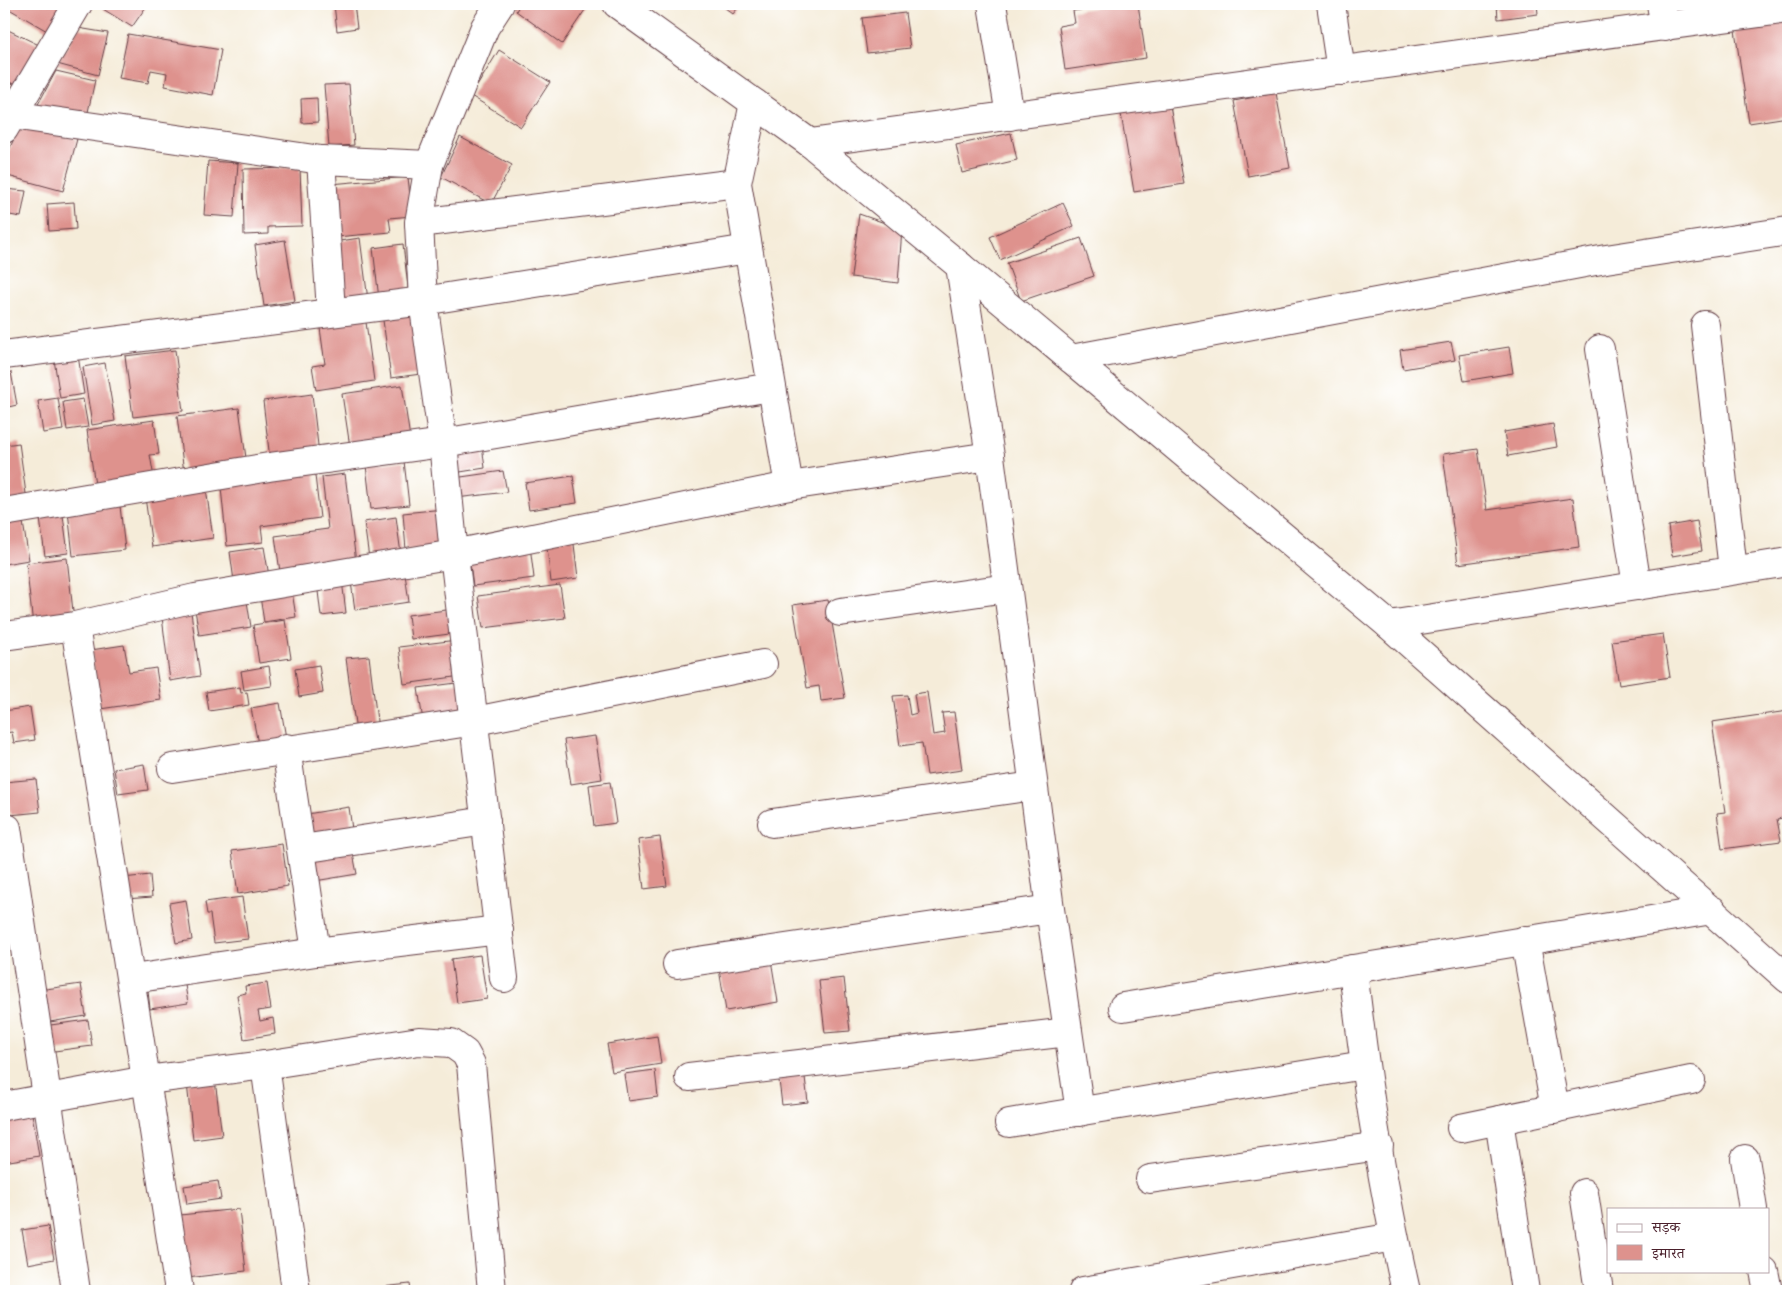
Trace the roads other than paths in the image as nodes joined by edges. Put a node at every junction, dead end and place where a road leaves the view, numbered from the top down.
1 (78, 4) edge
2 (500, 4) edge
3 (617, 4) edge
4 (992, 4) edge
5 (1332, 4) edge
6 (1788, 9) edge
7 (1663, 15) edge
8 (1341, 71) junction
9 (754, 103) junction
10 (1010, 116) junction
11 (8, 122) edge
12 (810, 143) junction
13 (320, 160) junction
14 (429, 165) junction
15 (737, 183) junction
16 (419, 223) junction
17 (1788, 231) edge
18 (748, 249) junction
19 (960, 266) junction
20 (423, 301) junction
21 (331, 311) junction
22 (1705, 325) dead end
23 (1600, 349) dead end
24 (4, 355) edge
25 (1071, 359) junction
26 (771, 387) junction
27 (443, 442) junction
28 (990, 456) junction
29 (789, 486) junction
30 (4, 512) edge
31 (454, 554) junction
32 (1788, 562) edge
33 (1733, 570) junction
34 (1637, 586) junction
35 (1007, 588) junction
36 (840, 612) dead end
37 (1389, 624) junction
38 (75, 626) junction
39 (4, 636) edge
40 (764, 664) dead end
41 (475, 720) junction
42 (286, 748) junction
43 (172, 768) dead end
44 (1033, 786) junction
45 (486, 821) junction
46 (772, 823) dead end
47 (7, 828) dead end
48 (302, 849) junction
49 (1050, 909) junction
50 (1712, 910) junction
51 (499, 930) junction
52 (1525, 940) junction
53 (316, 952) junction
54 (678, 964) dead end
55 (1353, 969) junction
56 (504, 978) dead end
57 (132, 979) junction
58 (1788, 979) edge
59 (1123, 1007) dead end
60 (1068, 1032) junction
61 (264, 1065) junction
62 (1364, 1065) junction
63 (689, 1077) dead end
64 (147, 1080) junction
65 (1691, 1080) dead end
66 (48, 1100) junction
67 (4, 1106) edge
68 (1555, 1109) junction
69 (1080, 1112) junction
70 (1499, 1120) junction
71 (1009, 1123) dead end
72 (1461, 1128) dead end
73 (1379, 1146) junction
74 (1745, 1159) dead end
75 (1150, 1179) dead end
76 (1584, 1193) dead end
77 (1753, 1208) edge
78 (1394, 1237) junction
79 (1764, 1272) edge
80 (76, 1291) edge
81 (179, 1291) edge
82 (296, 1291) edge
83 (492, 1291) edge
84 (1084, 1291) edge
85 (1406, 1291) edge
86 (1525, 1291) edge
87 (1599, 1291) edge
88 (1768, 1291) edge

1 - 11 street
2 - 14 street
3 - 9 street
4 - 10 street
5 - 8 street
6 - 7 street
7 - 8 street
8 - 10 street
9 - 12 street
9 - 15 street
10 - 12 street
11 - 13 street
12 - 19 street
13 - 14 street
13 - 21 street
14 - 16 street
15 - 16 street
15 - 18 street
16 - 20 street
17 - 25 street
18 - 20 street
18 - 26 street
19 - 25 street
19 - 28 street
20 - 21 street
20 - 27 street
21 - 24 street
22 - 33 street
23 - 34 street
25 - 37 street
26 - 27 street
26 - 29 street
27 - 30 street
27 - 31 street
28 - 29 street
28 - 35 street
29 - 31 street
31 - 38 street
31 - 41 street
32 - 33 street
33 - 34 street
34 - 37 street
35 - 36 street
35 - 44 street
37 - 50 street
38 - 39 street
38 - 57 street
40 - 41 street
41 - 42 street
41 - 45 street
42 - 43 street
42 - 48 street
44 - 46 street
44 - 49 street
45 - 48 street
45 - 51 street
47 - 66 street
48 - 53 street
49 - 54 street
49 - 60 street
50 - 52 street
50 - 58 street
51 - 53 street
51 - 56 street
52 - 55 street
52 - 68 street
53 - 57 street
55 - 59 street
55 - 62 street
57 - 64 street
60 - 63 street
60 - 69 street
61 - 64 street
61 - 82 street
61 - 83 street
62 - 69 street
62 - 73 street
64 - 66 street
64 - 81 street
65 - 68 street
66 - 67 street
66 - 80 street
68 - 70 street
69 - 71 street
70 - 72 street
70 - 86 street
73 - 75 street
73 - 78 street
74 - 77 street
76 - 87 street
78 - 84 street
78 - 85 street
79 - 88 street

